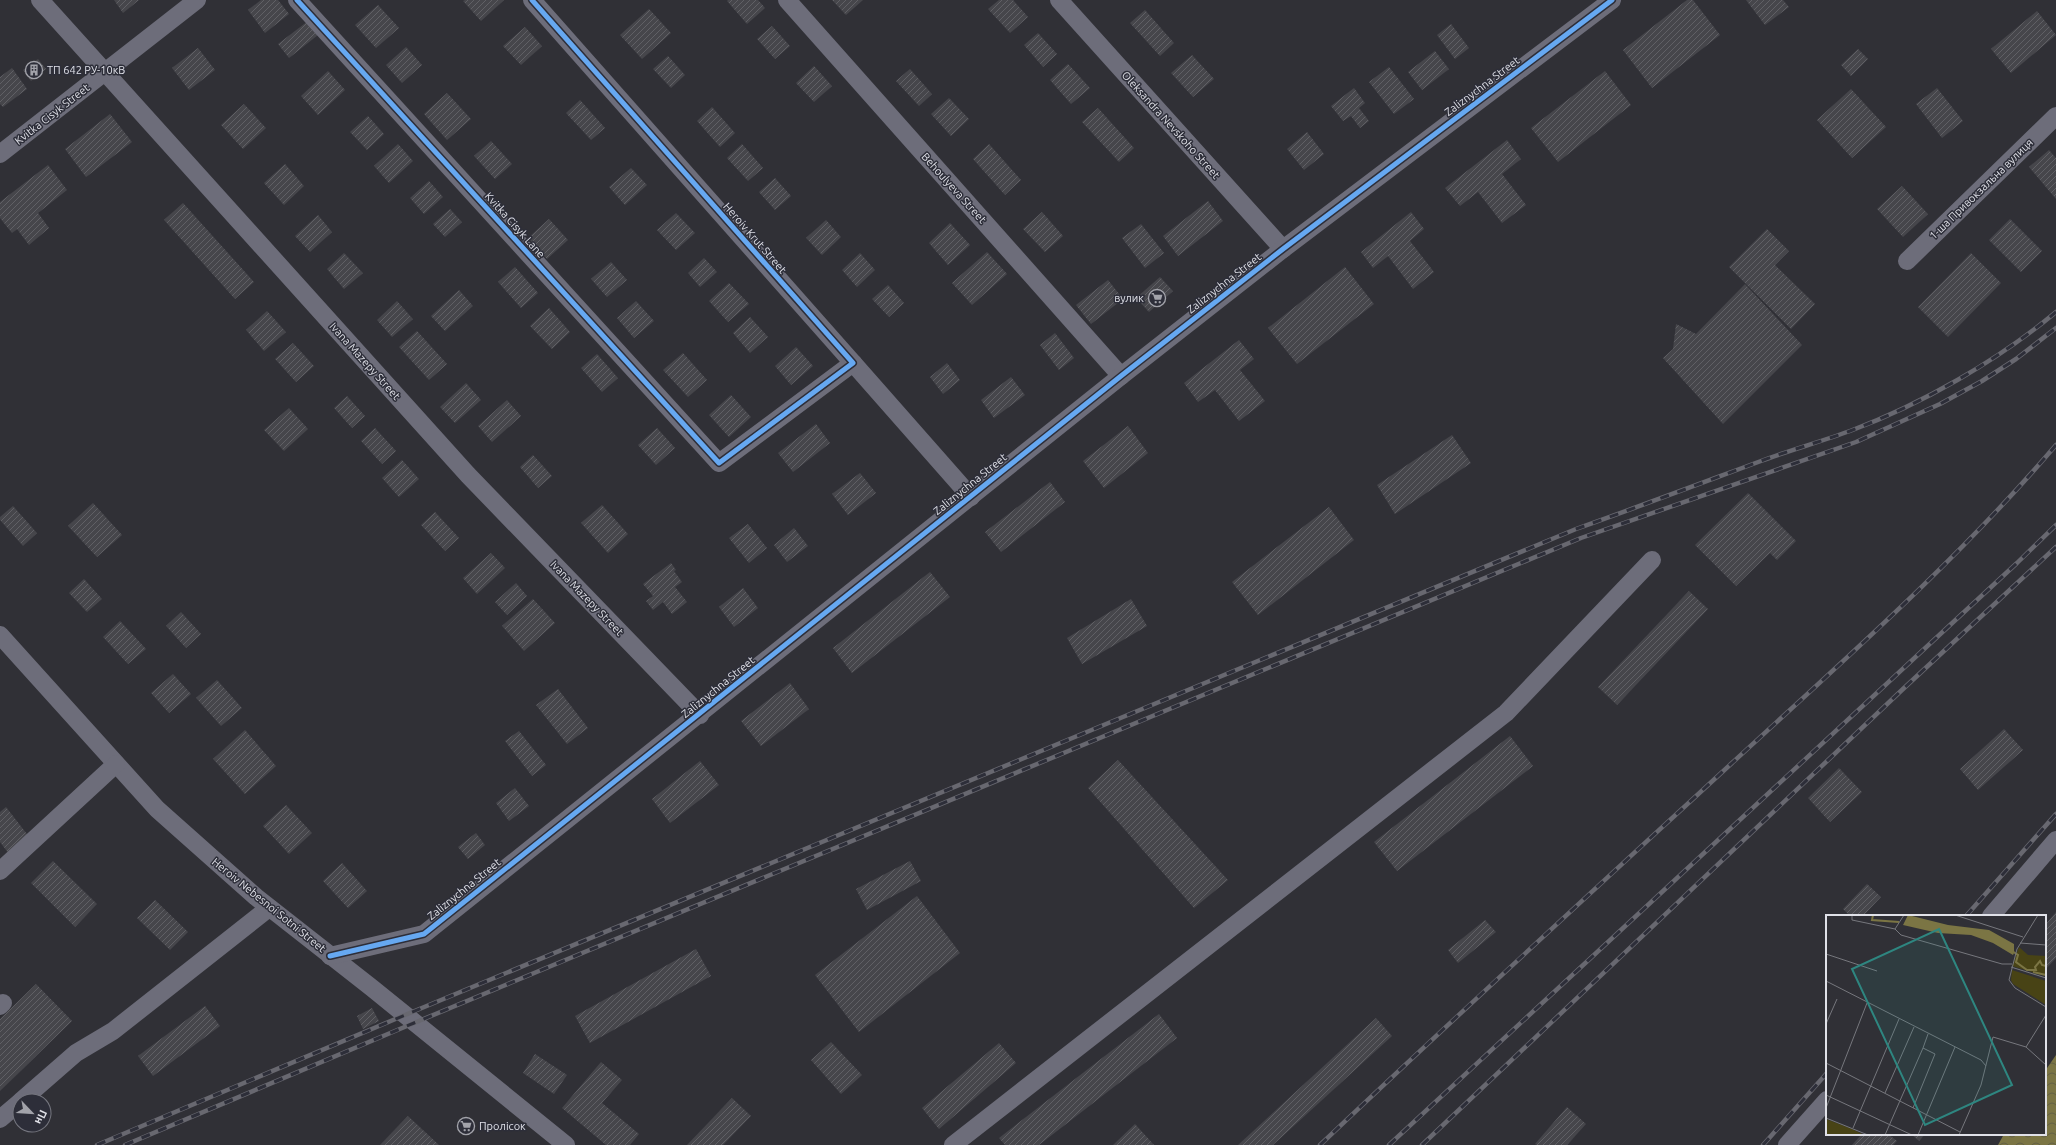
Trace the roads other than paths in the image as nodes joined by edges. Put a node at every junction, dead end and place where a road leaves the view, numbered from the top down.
1 (40, 0) edge
2 (197, 0) edge
3 (297, 0) edge
4 (532, 0) edge
5 (787, 0) edge
6 (1059, 0) edge
7 (1612, 0) edge
8 (105, 73) junction
9 (2056, 116) edge
10 (0, 154) edge
11 (1283, 249) junction
12 (1907, 261) dead end
13 (853, 364) junction
14 (1121, 376) junction
15 (970, 497) junction
16 (1652, 560) dead end
17 (0, 635) edge
18 (700, 715) junction
19 (116, 764) junction
20 (2056, 840) edge
21 (0, 871) edge
22 (269, 908) junction
23 (1992, 915) edge
24 (330, 956) junction
25 (29, 1093) edge
26 (1826, 1101) edge
27 (12, 1108) edge
28 (0, 1119) edge
29 (566, 1145) edge
30 (953, 1145) edge
31 (1787, 1145) edge

1 - 8 street, Ivana Mazepy Street
2 - 8 street, Kvitka Cisyk Street
3 - 13 street, Kvitka Cisyk Lane
4 - 13 street, Heroiv Krut Street
5 - 14 street, Behoulyeva Street
6 - 11 street, Oleksandra Nevskoho Street
7 - 11 street, Zaliznychna Street
8 - 10 street, Kvitka Cisyk Street
8 - 18 street, Ivana Mazepy Street
9 - 12 street, 1-ша Привокзальна вулиця
11 - 14 street, Zaliznychna Street
13 - 15 street, Heroiv Krut Street
14 - 15 street, Zaliznychna Street
15 - 18 street, Zaliznychna Street
16 - 30 street
17 - 19 street, Heroiv Nebesnoi Sotni Street
18 - 24 street, Zaliznychna Street
19 - 21 street
19 - 22 street, Heroiv Nebesnoi Sotni Street
20 - 23 street
22 - 24 street, Heroiv Nebesnoi Sotni Street
22 - 25 street
24 - 29 street, Heroiv Nebesnoi Sotni Street
26 - 31 street
27 - 28 street

